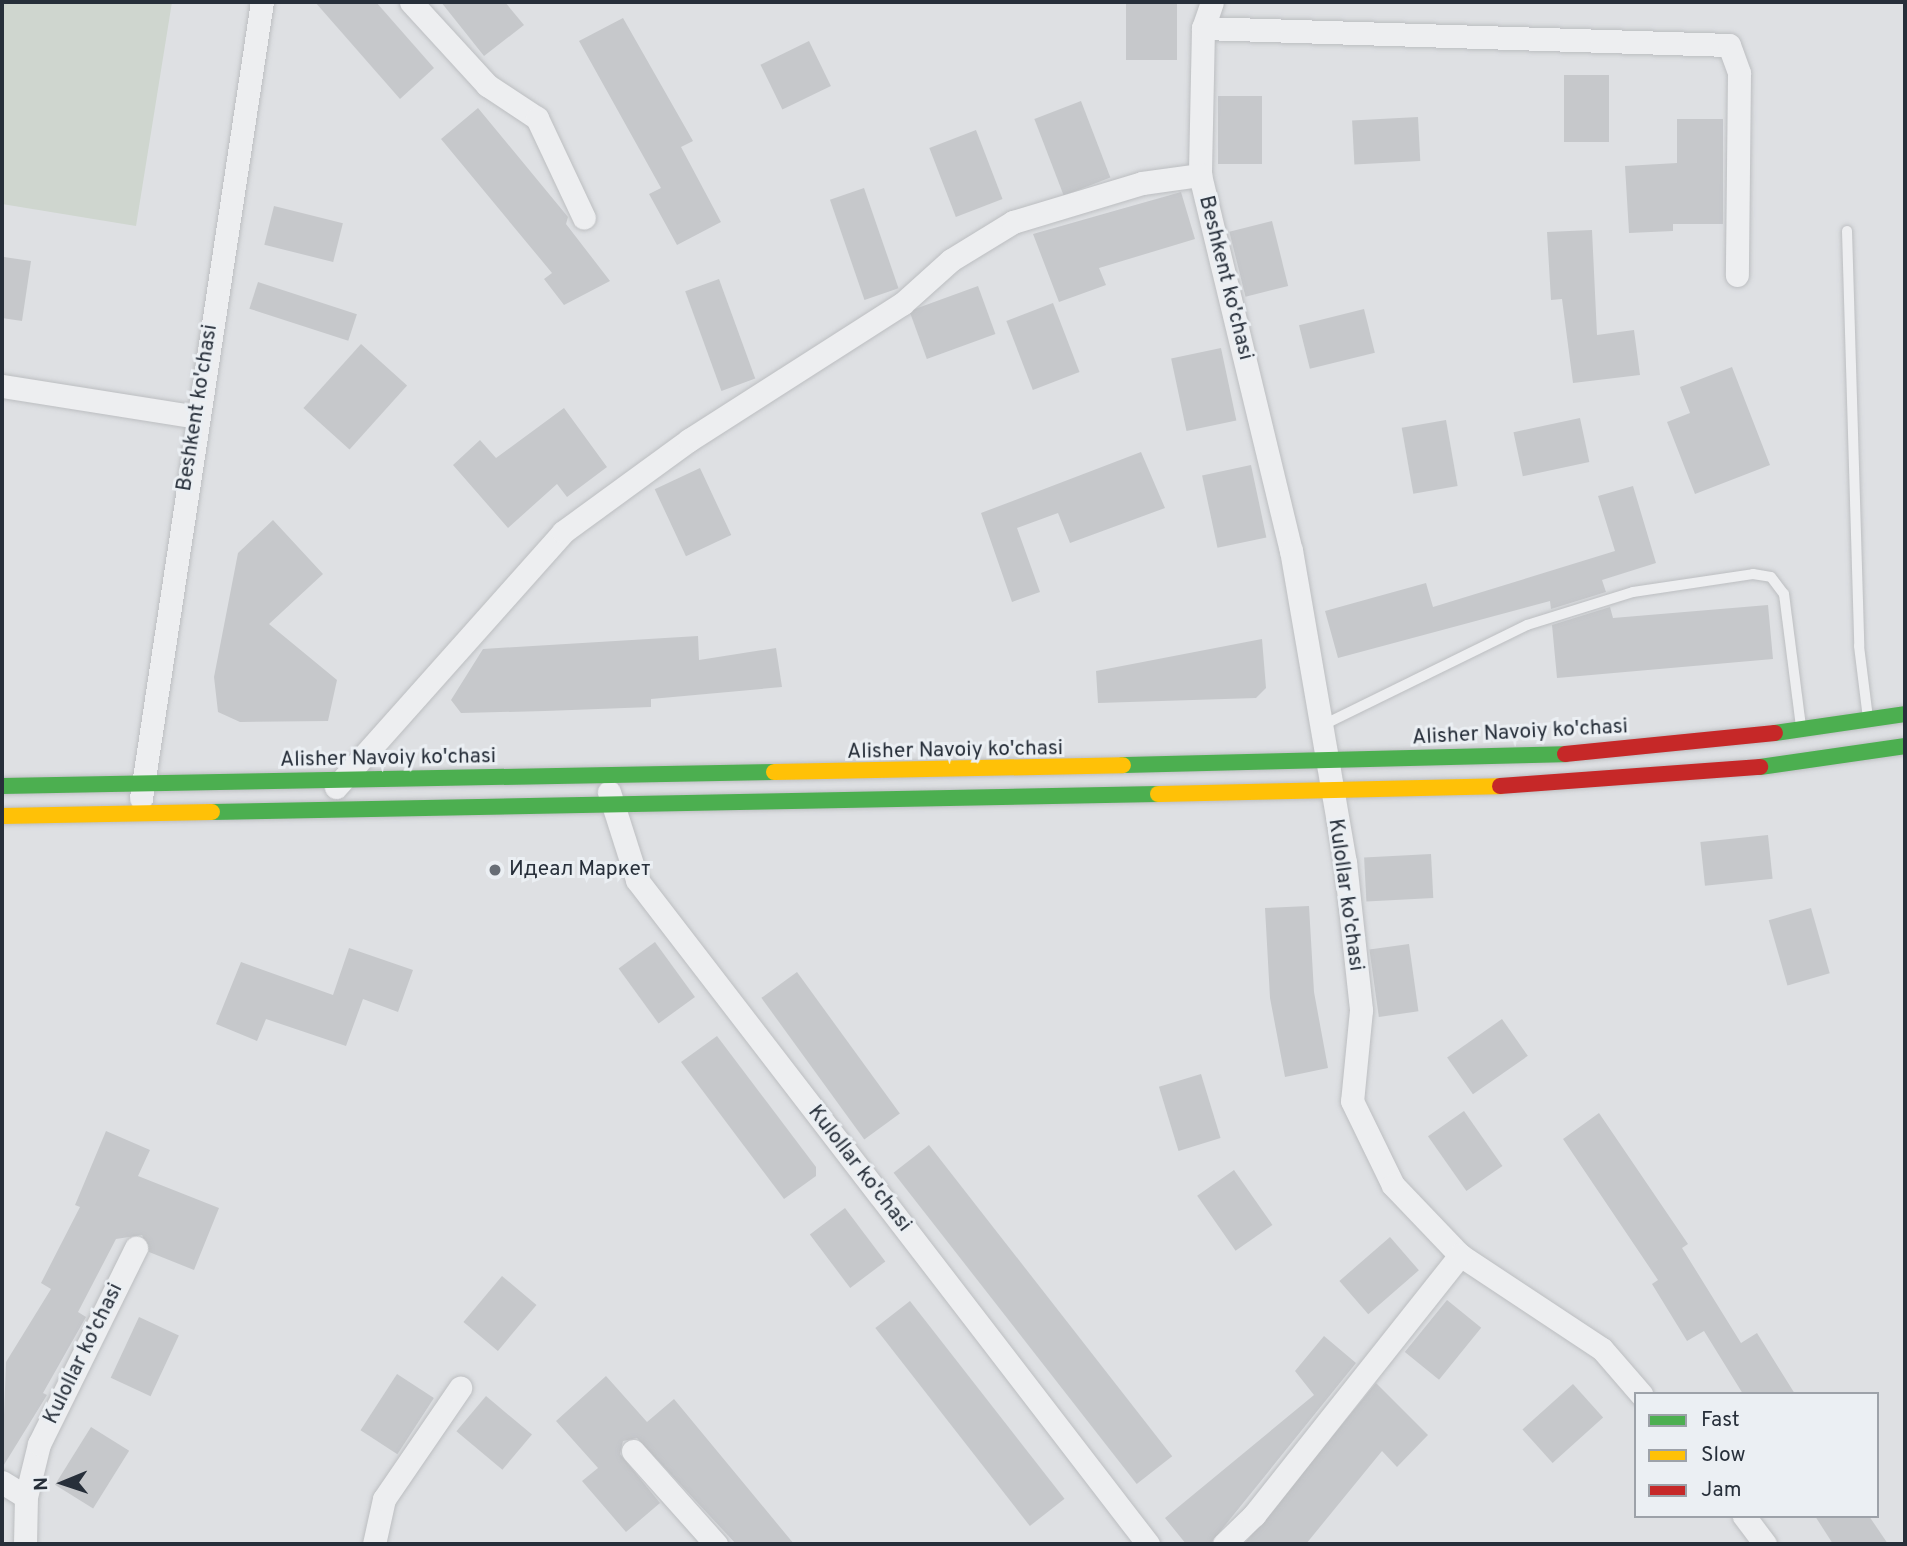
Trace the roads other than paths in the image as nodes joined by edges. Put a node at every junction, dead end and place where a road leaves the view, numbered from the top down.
1 (262, 2) edge
2 (411, 2) edge
3 (1212, 2) edge
4 (1203, 28) junction
5 (1200, 175) junction
6 (584, 218) dead end
7 (1847, 231) dead end
8 (1737, 275) dead end
9 (2, 386) edge
10 (197, 417) junction
11 (1905, 714) edge
12 (1868, 720) junction
13 (1318, 727) junction
14 (1802, 730) junction
15 (1905, 746) edge
16 (1324, 763) junction
17 (609, 777) junction
18 (341, 780) junction
19 (142, 784) junction
20 (2, 786) edge
21 (1329, 792) junction
22 (609, 808) junction
23 (317, 812) junction
24 (139, 814) junction
25 (2, 816) edge
26 (136, 1248) dead end
27 (1460, 1255) junction
28 (460, 1388) dead end
29 (1639, 1392) edge
30 (633, 1451) dead end
31 (2, 1482) edge
32 (26, 1497) junction
33 (1746, 1518) edge
34 (25, 1544) edge
35 (374, 1544) edge
36 (716, 1544) edge
37 (1148, 1544) edge
38 (1224, 1544) edge
39 (1765, 1544) edge

1 - 10 street, Beshkent ko'chasi
2 - 6 street
3 - 4 street, Beshkent ko'chasi
4 - 5 street, Beshkent ko'chasi
4 - 8 street
5 - 13 street, Beshkent ko'chasi
5 - 18 street
7 - 12 lane
9 - 10 street
10 - 19 street, Beshkent ko'chasi
11 - 12 main road, Alisher Navoiy ko'chasi
12 - 14 main road, Alisher Navoiy ko'chasi
13 - 14 lane
13 - 16 street, Kulollar ko'chasi
14 - 16 main road, Alisher Navoiy ko'chasi
15 - 21 main road
16 - 17 main road, Alisher Navoiy ko'chasi
16 - 21 street, Kulollar ko'chasi
17 - 18 main road, Alisher Navoiy ko'chasi
17 - 22 street, Kulollar ko'chasi
18 - 19 main road, Alisher Navoiy ko'chasi
18 - 23 street
19 - 20 main road, Alisher Navoiy ko'chasi
19 - 24 street, Beshkent ko'chasi
21 - 22 main road
21 - 27 street, Kulollar ko'chasi
22 - 23 main road
22 - 37 street, Kulollar ko'chasi
23 - 24 main road
24 - 25 main road
26 - 32 street, Kulollar ko'chasi
27 - 29 street, Kulollar ko'chasi
27 - 38 street
28 - 35 street
30 - 36 street
31 - 32 street
32 - 34 street, Kulollar ko'chasi
33 - 39 street

